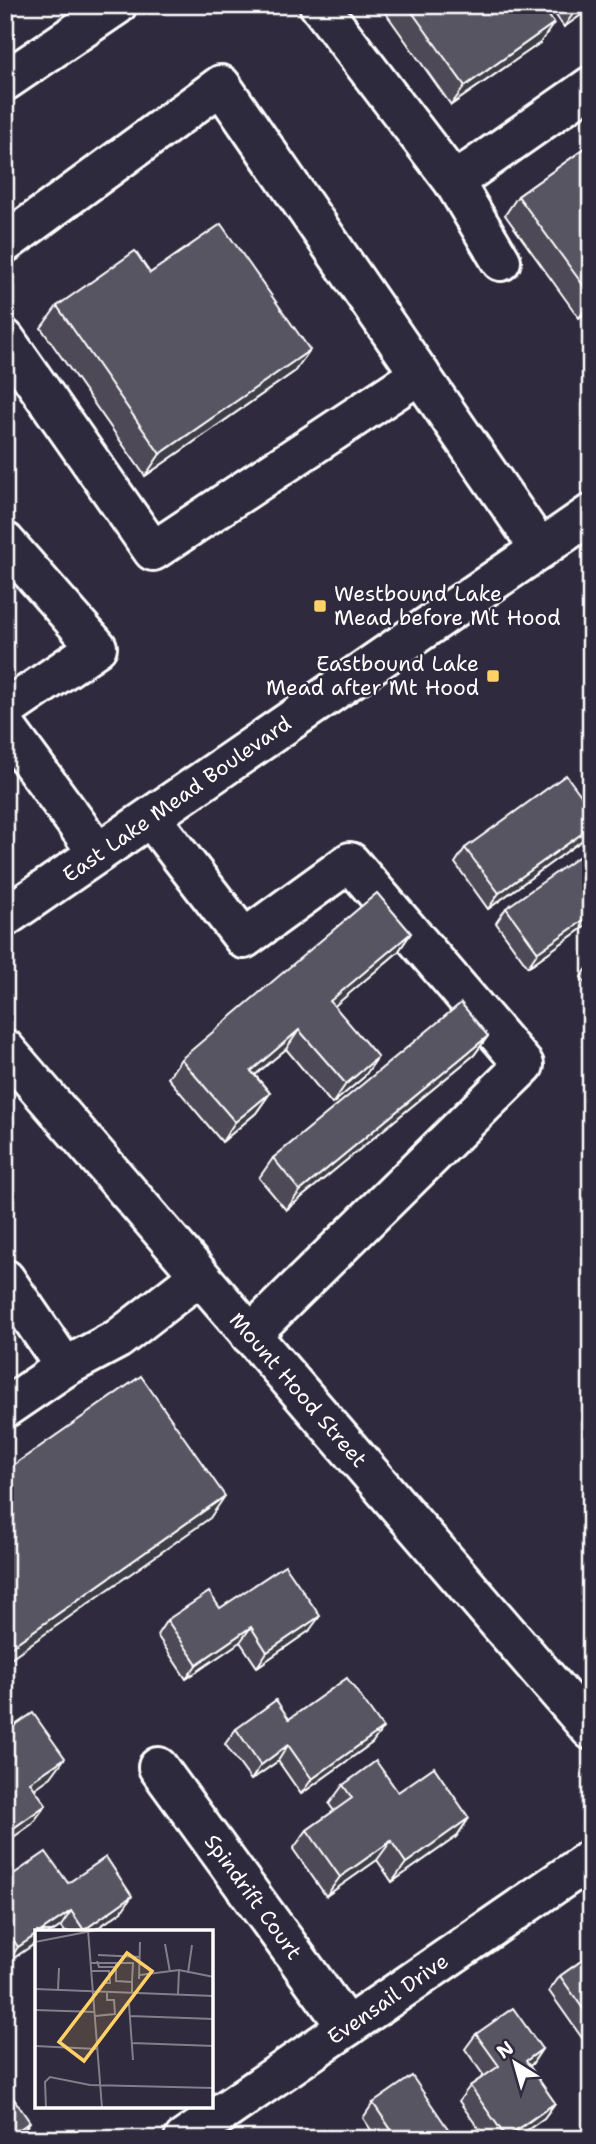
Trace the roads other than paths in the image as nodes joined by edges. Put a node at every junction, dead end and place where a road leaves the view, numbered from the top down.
1 (117, 5) edge
2 (319, 5) edge
3 (5, 81) edge
4 (591, 86) edge
5 (454, 182) junction
6 (5, 243) edge
7 (501, 261) dead end
8 (6, 340) edge
9 (420, 374) junction
10 (591, 514) edge
11 (5, 541) edge
12 (540, 549) junction
13 (5, 710) edge
14 (5, 726) edge
15 (151, 818) junction
16 (99, 853) junction
17 (5, 918) edge
18 (5, 1049) edge
19 (199, 1276) junction
20 (5, 1279) edge
21 (250, 1335) junction
22 (65, 1367) junction
23 (5, 1408) edge
24 (591, 1730) edge
25 (159, 1767) dead end
26 (591, 1859) edge
27 (347, 2027) junction
28 (184, 2139) edge

1 - 3 street
2 - 5 street
4 - 5 street
5 - 7 street
6 - 9 street
8 - 9 street
9 - 12 street
10 - 12 street, East Lake Mead Boulevard
11 - 13 street
12 - 15 street, East Lake Mead Boulevard
14 - 16 street
15 - 16 street, East Lake Mead Boulevard
15 - 21 street
16 - 17 street, East Lake Mead Boulevard
18 - 19 street, Mount Hood Street
19 - 21 street, Mount Hood Street
19 - 22 street
20 - 22 street
21 - 24 street, Mount Hood Street
22 - 23 street
25 - 27 street, Spindrift Court
26 - 27 street, Evensail Drive
27 - 28 street, Evensail Drive

